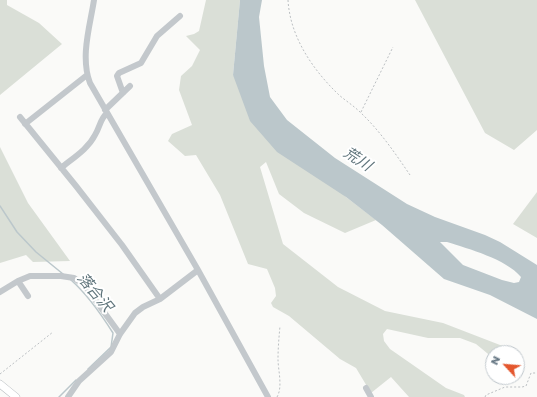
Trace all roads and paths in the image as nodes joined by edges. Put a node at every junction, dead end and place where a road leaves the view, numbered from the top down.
1 (94, 0) edge
2 (288, 0) edge
3 (180, 16) dead end
4 (393, 47) dead end
5 (87, 75) junction
6 (130, 86) dead end
7 (123, 93) junction
8 (106, 111) junction
9 (360, 113) junction
10 (20, 117) dead end
11 (25, 124) junction
12 (61, 168) junction
13 (410, 175) dead end
14 (198, 270) junction
15 (18, 281) junction
16 (1, 292) edge
17 (28, 296) dead end
18 (160, 299) junction
19 (280, 326) dead end
20 (54, 332) dead end
21 (120, 334) junction
22 (0, 374) edge
23 (537, 374) edge
24 (0, 384) edge
25 (366, 388) dead end
26 (485, 396) edge
27 (16, 397) edge
28 (68, 397) edge
29 (268, 397) edge
30 (277, 397) edge
31 (371, 397) edge

1 - 5 street
2 - 9 path
3 - 7 street
4 - 9 path
5 - 8 street
5 - 11 street
6 - 7 street
7 - 8 street
8 - 12 street
8 - 14 street
9 - 13 path
10 - 11 street
11 - 12 street
12 - 18 street
14 - 18 street
14 - 29 street
15 - 16 street
15 - 17 street
15 - 21 street
18 - 21 street
19 - 30 path
20 - 22 path
21 - 28 street
23 - 26 path
24 - 27 main road
25 - 31 street

